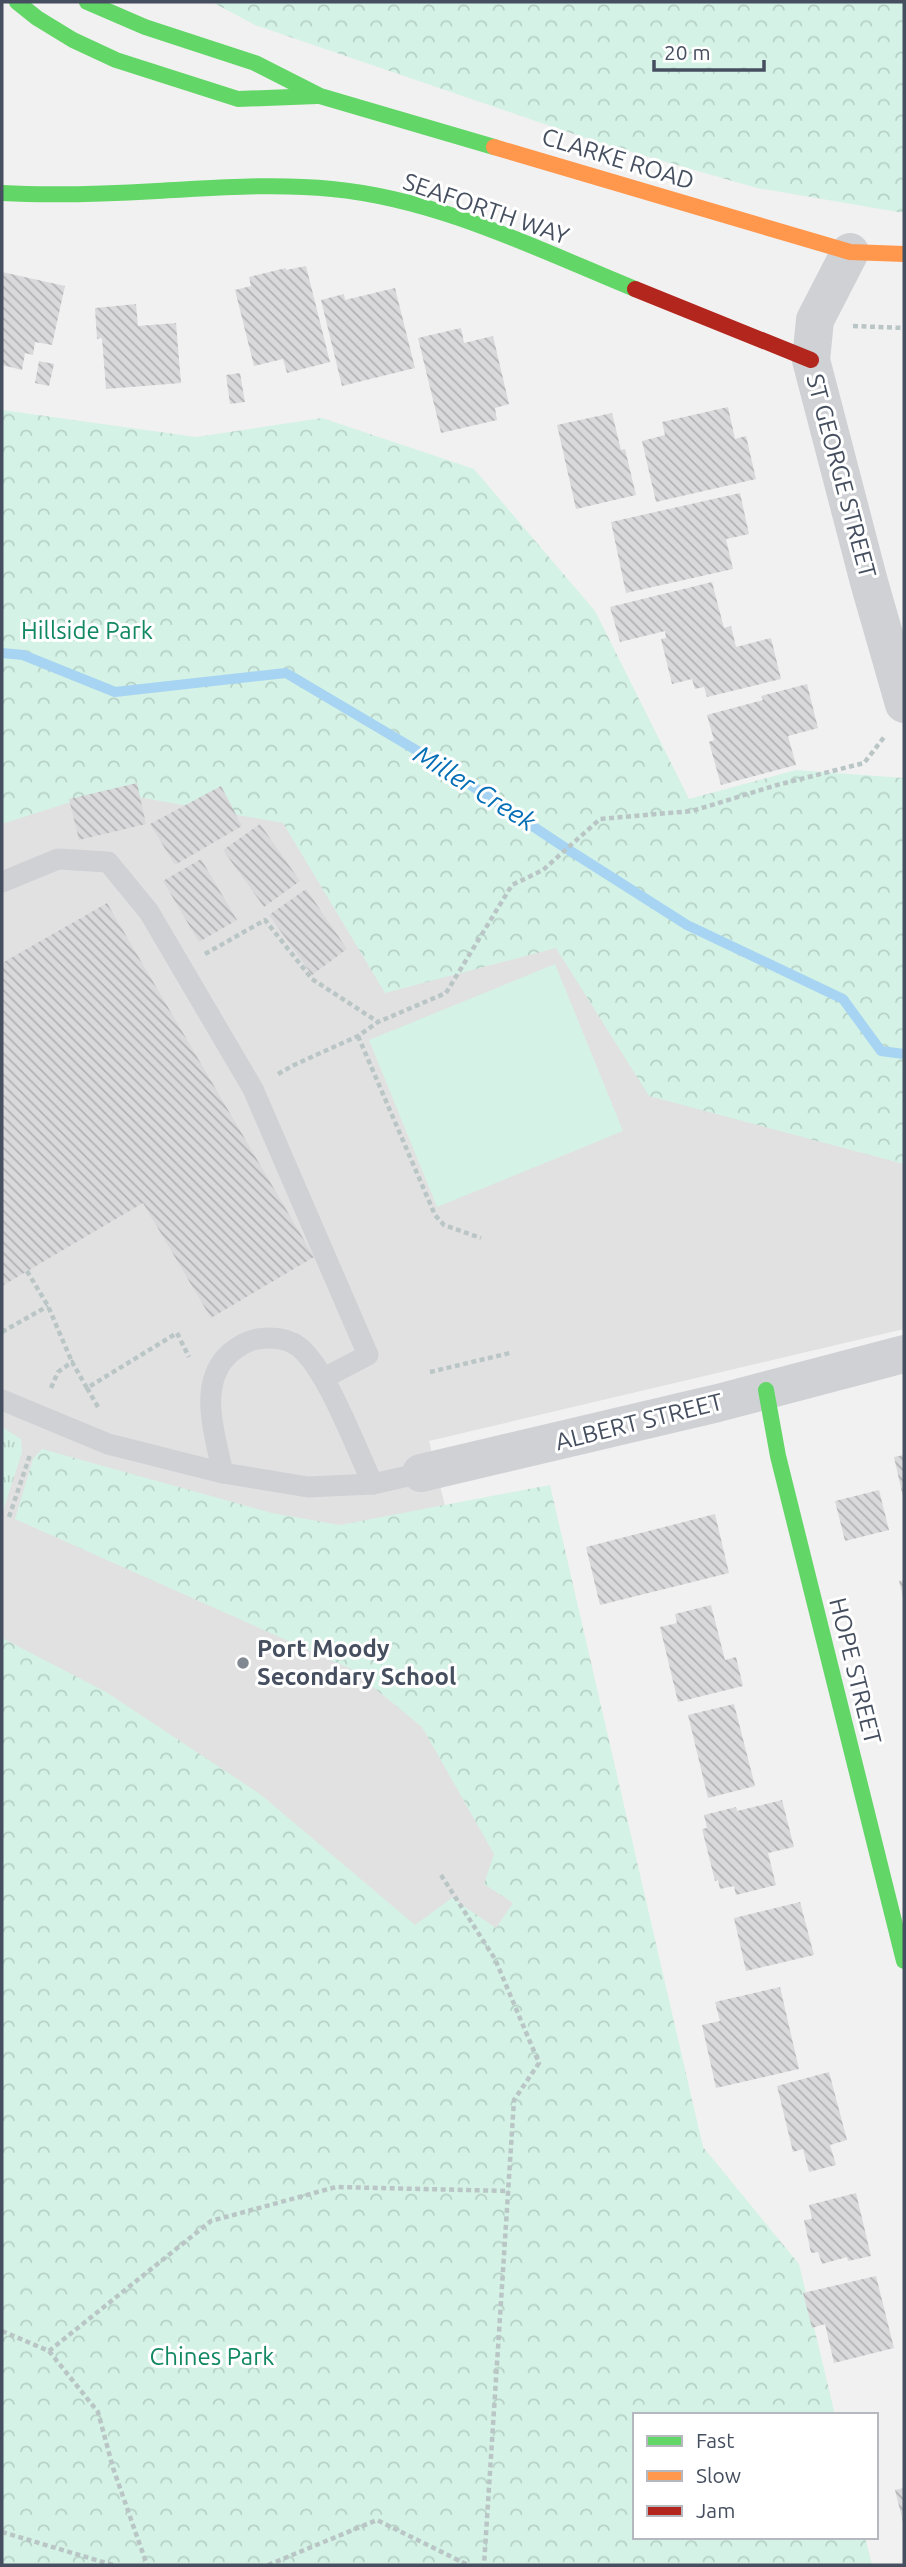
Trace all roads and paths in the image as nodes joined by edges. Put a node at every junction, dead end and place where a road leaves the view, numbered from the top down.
1 (17, 2) edge
2 (87, 2) edge
3 (320, 96) junction
4 (2, 193) edge
5 (850, 252) junction
6 (904, 254) edge
7 (815, 320) junction
8 (904, 328) edge
9 (811, 360) junction
10 (896, 718) edge
11 (2, 882) edge
12 (181, 968) junction
13 (378, 1022) junction
14 (358, 1036) junction
15 (293, 1065) dead end
16 (481, 1238) dead end
17 (27, 1271) dead end
18 (48, 1306) junction
19 (2, 1332) edge
20 (510, 1353) dead end
21 (904, 1354) edge
22 (188, 1357) dead end
23 (72, 1362) junction
24 (58, 1372) dead end
25 (430, 1372) dead end
26 (107, 1375) dead end
27 (324, 1378) junction
28 (87, 1388) dead end
29 (766, 1390) junction
30 (2, 1400) edge
31 (30, 1455) dead end
32 (223, 1472) junction
33 (421, 1473) joint
34 (373, 1484) junction
35 (9, 1517) dead end
36 (441, 1875) dead end
37 (904, 1961) edge
38 (509, 2191) junction
39 (2, 2331) edge
40 (49, 2351) junction
41 (2, 2532) edge
42 (113, 2565) edge
43 (147, 2565) edge
44 (268, 2565) edge
45 (468, 2565) edge
46 (484, 2565) edge

1 - 3 street, CLARKE ROAD
2 - 3 street, CLARKE ROAD
3 - 5 street, CLARKE ROAD
4 - 9 street, SEAFORTH WAY
5 - 6 street, CLARKE ROAD
5 - 7 street, ST GEORGE STREET
7 - 8 path
7 - 9 street, ST GEORGE STREET
9 - 10 street, ST GEORGE STREET
10 - 13 path
11 - 12 lane
12 - 13 path
12 - 27 lane
13 - 14 path
14 - 15 path
14 - 16 path
17 - 18 path
18 - 19 path
18 - 23 path
20 - 25 path
21 - 29 street, ALBERT STREET
22 - 26 path
23 - 24 path
23 - 28 path
27 - 32 lane
27 - 34 lane
29 - 33 street, ALBERT STREET
29 - 37 street, HOPE STREET
30 - 32 lane, ALBERT STREET
31 - 35 path
32 - 34 lane, ALBERT STREET
33 - 34 lane, ALBERT STREET
36 - 38 path
38 - 40 path
38 - 46 path
39 - 40 path
40 - 43 path
41 - 42 path
44 - 45 path

